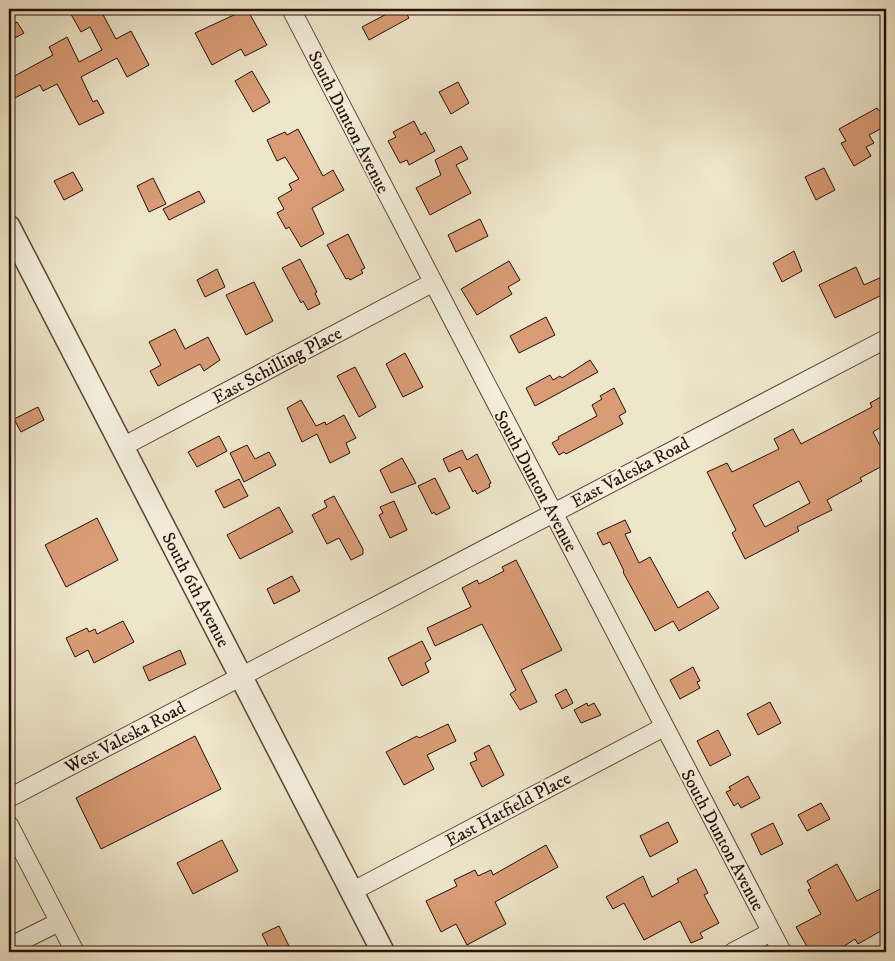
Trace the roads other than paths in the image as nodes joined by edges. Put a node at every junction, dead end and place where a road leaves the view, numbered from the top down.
1 (291, 9) edge
2 (9, 227) edge
3 (432, 283) junction
4 (886, 339) edge
5 (122, 447) junction
6 (553, 512) junction
7 (242, 676) junction
8 (664, 727) junction
9 (9, 798) edge
10 (9, 825) edge
11 (353, 891) junction
12 (59, 922) junction
13 (772, 932) junction
14 (9, 947) edge
15 (75, 952) edge
16 (383, 952) edge
17 (733, 952) edge
18 (782, 952) edge

1 - 3 street, South Dunton Avenue
2 - 5 street, South 6th Avenue
3 - 5 street, East Schilling Place
3 - 6 street, South Dunton Avenue
4 - 6 street, East Valeska Road
5 - 7 street, South 6th Avenue
6 - 7 street, East Valeska Road
6 - 8 street, South Dunton Avenue
7 - 9 street, West Valeska Road
7 - 11 street, South 6th Avenue
8 - 11 street, East Hatfield Place
8 - 13 street, South Dunton Avenue
10 - 12 street
11 - 16 street, South 6th Avenue
12 - 14 street
12 - 15 street
13 - 17 street
13 - 18 street, South Dunton Avenue

